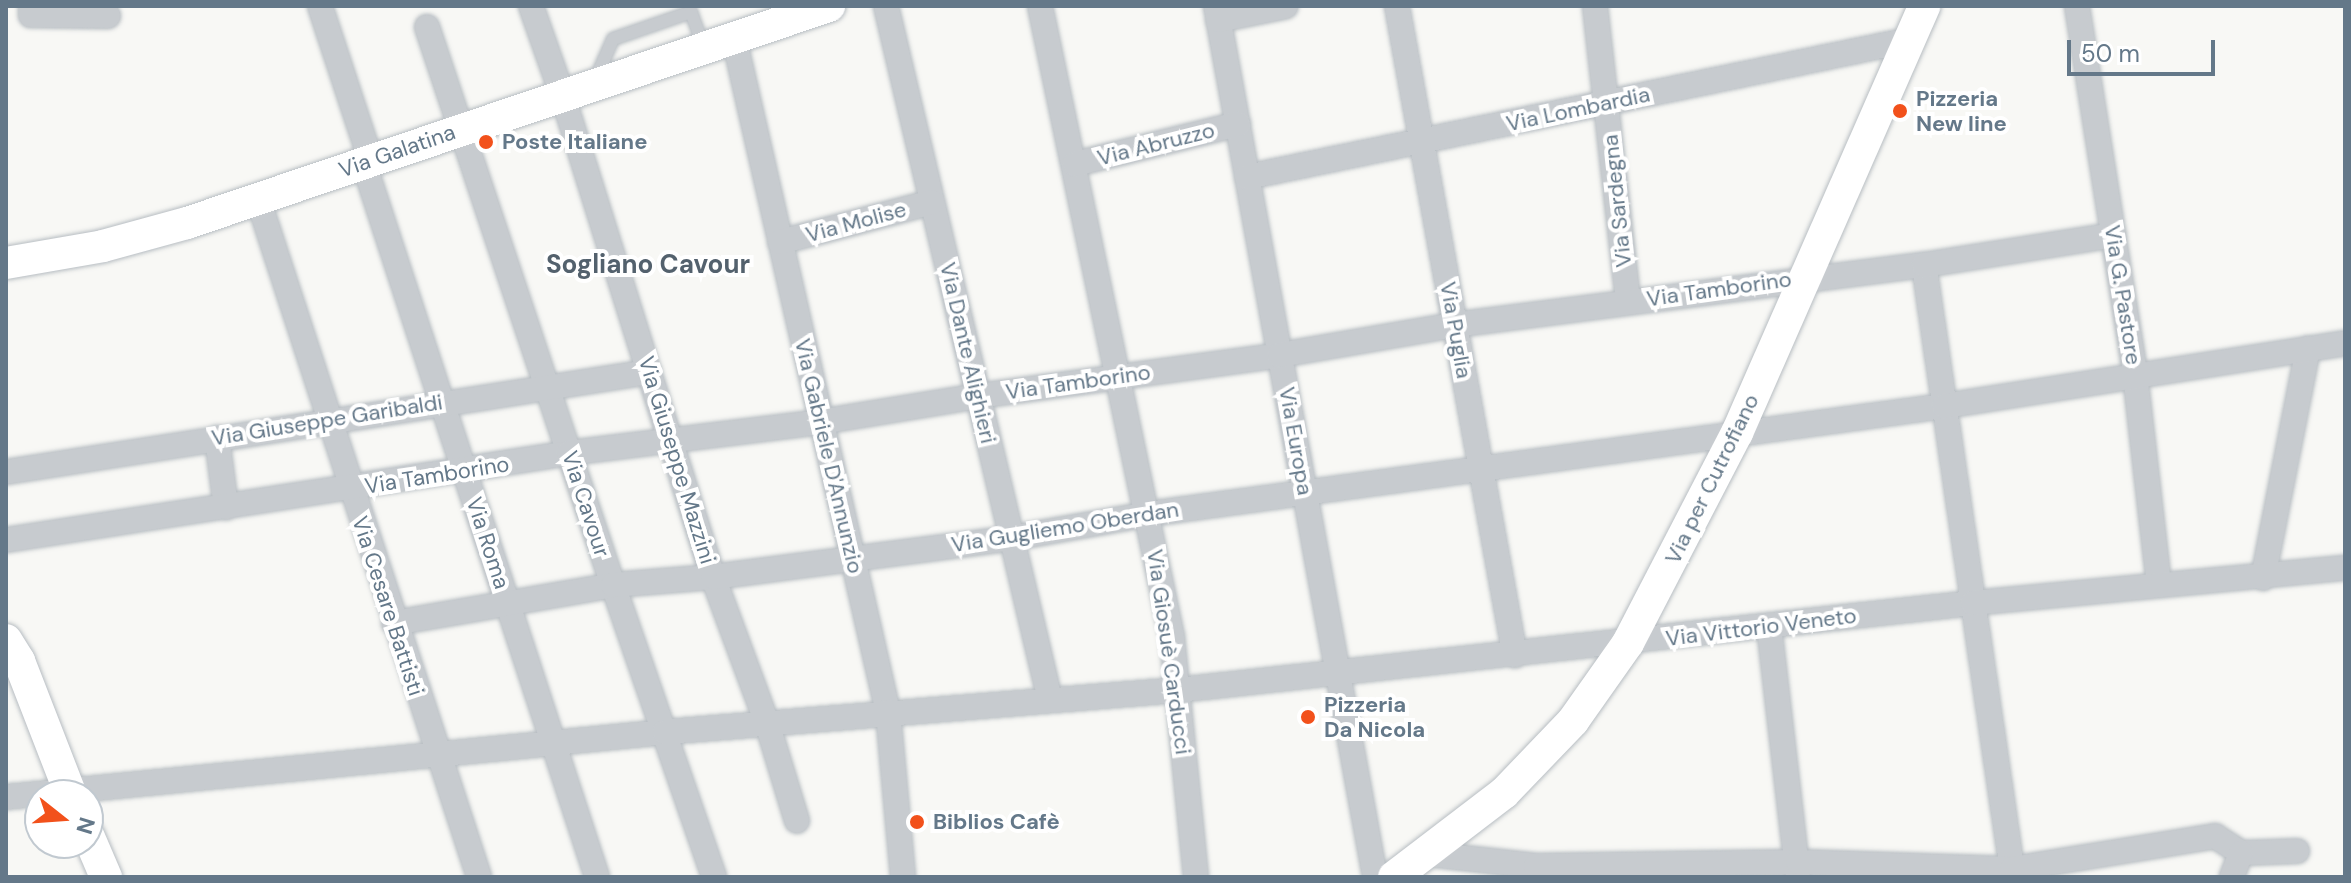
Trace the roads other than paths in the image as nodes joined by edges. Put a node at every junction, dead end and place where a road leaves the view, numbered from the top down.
1 (31, 6) edge
2 (320, 6) edge
3 (531, 6) edge
4 (829, 6) edge
5 (886, 6) edge
6 (1040, 6) edge
7 (1286, 6) edge
8 (1397, 6) edge
9 (1595, 6) edge
10 (1924, 6) edge
11 (2077, 6) edge
12 (1217, 13) edge
13 (108, 16) dead end
14 (427, 27) dead end
15 (1909, 40) junction
16 (719, 43) junction
17 (577, 92) junction
18 (1606, 103) junction
19 (1238, 124) junction
20 (462, 129) junction
21 (1422, 141) junction
22 (368, 162) junction
23 (1075, 164) junction
24 (1247, 177) junction
25 (257, 196) junction
26 (932, 202) junction
27 (2114, 235) junction
28 (780, 242) junction
29 (6, 263) edge
30 (1924, 265) junction
31 (1806, 277) junction
32 (1628, 301) junction
33 (1454, 325) junction
34 (2345, 343) edge
35 (2308, 348) junction
36 (1280, 355) junction
37 (649, 372) junction
38 (2135, 374) junction
39 (1117, 376) junction
40 (547, 385) junction
41 (978, 396) junction
42 (442, 402) junction
43 (1944, 406) junction
44 (332, 420) junction
45 (820, 422) junction
46 (1737, 433) junction
47 (217, 438) junction
48 (670, 439) junction
49 (569, 453) junction
50 (1481, 469) junction
51 (464, 471) junction
52 (6, 472) edge
53 (350, 488) junction
54 (1305, 494) junction
55 (226, 507) junction
56 (1148, 514) junction
57 (1012, 538) junction
58 (6, 540) edge
59 (853, 556) junction
60 (2345, 568) edge
61 (713, 577) junction
62 (2263, 578) junction
63 (613, 585) junction
64 (2159, 585) junction
65 (508, 603) junction
66 (1973, 603) junction
67 (394, 623) junction
68 (1769, 626) junction
69 (8, 643) edge
70 (1628, 643) junction
71 (1515, 655) junction
72 (1338, 674) junction
73 (1178, 690) junction
74 (1050, 700) junction
75 (888, 712) junction
76 (768, 726) junction
77 (665, 732) junction
78 (554, 745) junction
79 (437, 755) junction
80 (64, 779) edge
81 (104, 789) edge
82 (797, 821) dead end
83 (2297, 851) dead end
84 (2241, 853) junction
85 (1428, 854) junction
86 (1798, 869) edge
87 (2012, 869) junction
88 (1536, 871) edge
89 (479, 877) edge
90 (597, 877) edge
91 (714, 877) edge
92 (903, 877) edge
93 (1196, 877) edge
94 (1375, 877) edge
95 (1394, 877) edge
96 (2232, 877) edge

1 - 13 street
2 - 22 street, Via Roma
3 - 17 street, Via Giuseppe Mazzini
4 - 16 main road, Via Galatina
5 - 26 street, Via Dante Alighieri
6 - 23 street, Via Giosuè Carducci
7 - 12 street
8 - 21 street, Via Puglia
9 - 18 street, Via Sardegna
10 - 15 main road, Via per Cutrofiano
11 - 27 street, Via G. Pastore
12 - 19 street, Via Europa
14 - 20 street, Via Cavour
15 - 18 street, Via Lombardia
15 - 31 main road, Via per Cutrofiano
16 - 17 main road, Via Galatina
16 - 28 street, Via Gabriele D'Annunzio
17 - 20 main road, Via Galatina
17 - 37 street, Via Giuseppe Mazzini
18 - 21 street, Via Lombardia
18 - 32 street, Via Sardegna
19 - 23 street, Via Abruzzo
19 - 24 street, Via Europa
20 - 22 main road, Via Galatina
20 - 40 street, Via Cavour
21 - 24 street, Via Lombardia
21 - 33 street, Via Puglia
22 - 25 main road, Via Galatina
22 - 42 street, Via Roma
23 - 39 street, Via Giosuè Carducci
24 - 36 street, Via Europa
25 - 29 main road, Via Galatina
25 - 44 street, Via Cesare Battisti
26 - 28 street, Via Molise
26 - 41 street, Via Dante Alighieri
27 - 30 street, Via Tamborino
27 - 38 street, Via G. Pastore
28 - 45 street, Via Gabriele D'Annunzio
30 - 31 street, Via Tamborino
30 - 43 street
31 - 32 street, Via Tamborino
31 - 46 main road, Via per Cutrofiano
32 - 33 street, Via Tamborino
33 - 36 street, Via Tamborino
33 - 50 street, Via Puglia
34 - 35 street, Via Gugliemo Oberdan
35 - 38 street, Via Gugliemo Oberdan
35 - 62 street
36 - 39 street, Via Tamborino
36 - 54 street, Via Europa
37 - 40 street, Via Giuseppe Garibaldi
37 - 48 street, Via Giuseppe Mazzini
38 - 43 street, Via Gugliemo Oberdan
38 - 64 street, Via G. Pastore
39 - 41 street, Via Tamborino
39 - 56 street, Via Giosuè Carducci
40 - 42 street, Via Giuseppe Garibaldi
40 - 49 street, Via Cavour
41 - 45 street, Via Tamborino
41 - 57 street, Via Dante Alighieri
42 - 44 street, Via Giuseppe Garibaldi
42 - 51 street, Via Roma
43 - 46 street, Via Gugliemo Oberdan
43 - 66 street
44 - 47 street, Via Giuseppe Garibaldi
44 - 53 street, Via Cesare Battisti
45 - 48 street, Via Tamborino
45 - 59 street, Via Gabriele D'Annunzio
46 - 50 street, Via Gugliemo Oberdan
46 - 70 main road, Via per Cutrofiano
47 - 52 street, Via Giuseppe Garibaldi
47 - 55 street
48 - 49 street, Via Tamborino
48 - 61 street, Via Giuseppe Mazzini
49 - 51 street, Via Tamborino
49 - 63 street, Via Cavour
50 - 54 street, Via Gugliemo Oberdan
50 - 71 street, Via Puglia
51 - 53 street, Via Tamborino
51 - 65 street, Via Roma
53 - 55 street, Via Tamborino
53 - 67 street, Via Cesare Battisti
54 - 56 street, Via Gugliemo Oberdan
54 - 72 street, Via Europa
55 - 58 street, Via Tamborino
56 - 57 street, Via Gugliemo Oberdan
56 - 73 street, Via Giosuè Carducci
57 - 59 street, Via Gugliemo Oberdan
57 - 74 street, Via Dante Alighieri
59 - 61 street, Via Gugliemo Oberdan
59 - 75 street, Via Gabriele D'Annunzio
60 - 62 street, Via Vittorio Veneto
61 - 63 street, Via Gugliemo Oberdan
61 - 76 street, Via Giuseppe Mazzini
62 - 64 street, Via Vittorio Veneto
63 - 65 street, Via Gugliemo Oberdan
63 - 77 street, Via Cavour
64 - 66 street, Via Vittorio Veneto
65 - 67 street, Via Gugliemo Oberdan
65 - 78 street, Via Roma
66 - 68 street, Via Vittorio Veneto
66 - 87 street
67 - 79 street, Via Cesare Battisti
68 - 70 street, Via Vittorio Veneto
68 - 86 street
69 - 80 main road
70 - 71 street, Via Vittorio Veneto
70 - 85 main road, Via per Cutrofiano
71 - 72 street, Via Vittorio Veneto
72 - 73 street, Via Vittorio Veneto
72 - 94 street, Via Europa
73 - 74 street, Via Vittorio Veneto
73 - 93 street, Via Giosuè Carducci
74 - 75 street, Via Vittorio Veneto
75 - 76 street, Via Vittorio Veneto
75 - 92 street, Via Gabriele D'Annunzio
76 - 77 street, Via Vittorio Veneto
76 - 82 street, Via Giuseppe Mazzini
77 - 78 street, Via Vittorio Veneto
77 - 91 street, Via Cavour
78 - 79 street, Via Vittorio Veneto
78 - 90 street, Via Roma
79 - 81 street, Via Vittorio Veneto
79 - 89 street, Via Cesare Battisti
83 - 84 street
84 - 87 street
84 - 96 street
85 - 88 street
85 - 95 main road, Via per Cutrofiano
86 - 87 street
86 - 88 street

